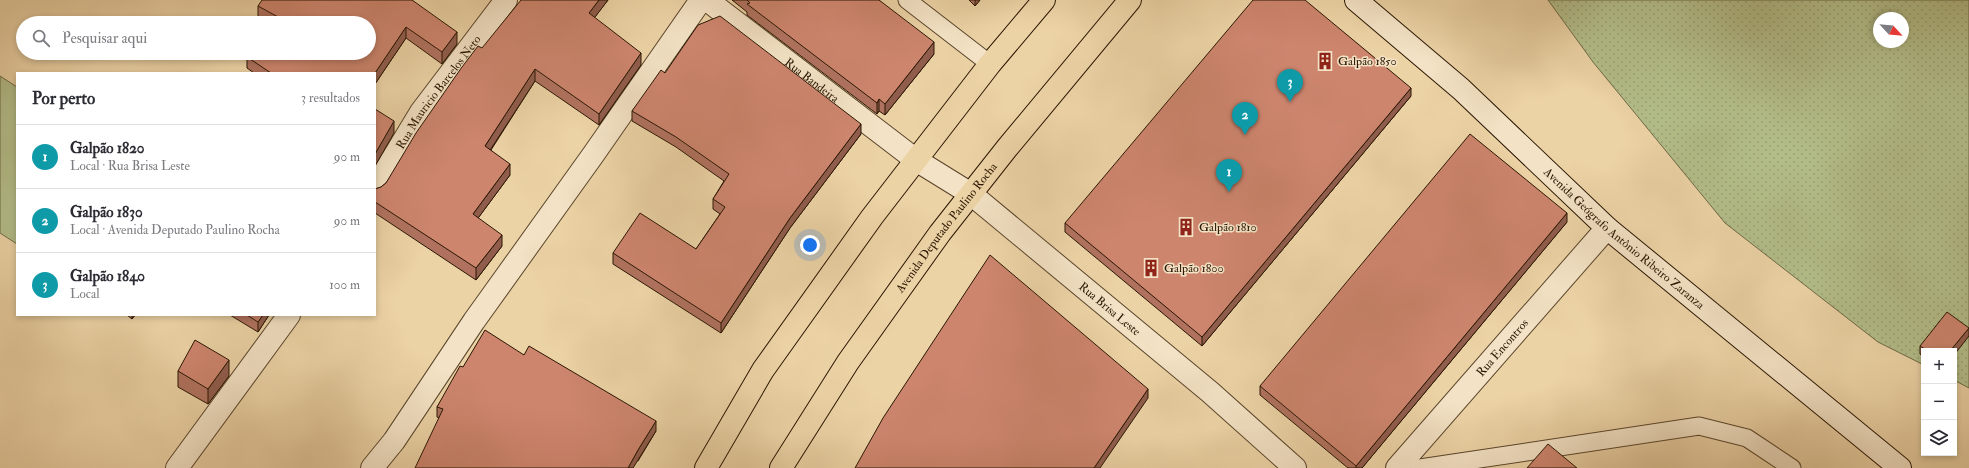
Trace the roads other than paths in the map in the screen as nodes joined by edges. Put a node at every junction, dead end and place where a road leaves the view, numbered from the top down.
1 (506, 0) edge
2 (701, 0) edge
3 (707, 0) edge
4 (907, 0) edge
5 (1044, 0) edge
6 (1130, 0) edge
7 (1356, 0) edge
8 (990, 64) junction
9 (916, 160) junction
10 (376, 186) edge
11 (971, 194) junction
12 (1607, 228) junction
13 (288, 316) edge
14 (177, 468) edge
15 (372, 468) edge
16 (706, 468) edge
17 (780, 468) edge
18 (1295, 468) edge
19 (1397, 468) edge
20 (1420, 468) edge
21 (1792, 468) edge
22 (1900, 468) edge

1 - 10 street, Rua Mauricio Barcelos Neto
2 - 15 street
3 - 9 street, Rua Bandeira
4 - 8 lane
5 - 8 main road
6 - 11 main road, Avenida Deputado Paulino Rocha
7 - 12 street, Avenida Geógrafo Antônio Ribeiro Zaranza
8 - 9 main road
9 - 11 street, Rua Brisa Leste
9 - 16 main road
11 - 17 main road, Avenida Deputado Paulino Rocha
11 - 18 street, Rua Brisa Leste
12 - 19 street, Rua Encontros
12 - 22 street, Avenida Geógrafo Antônio Ribeiro Zaranza
13 - 14 street
20 - 21 lane

